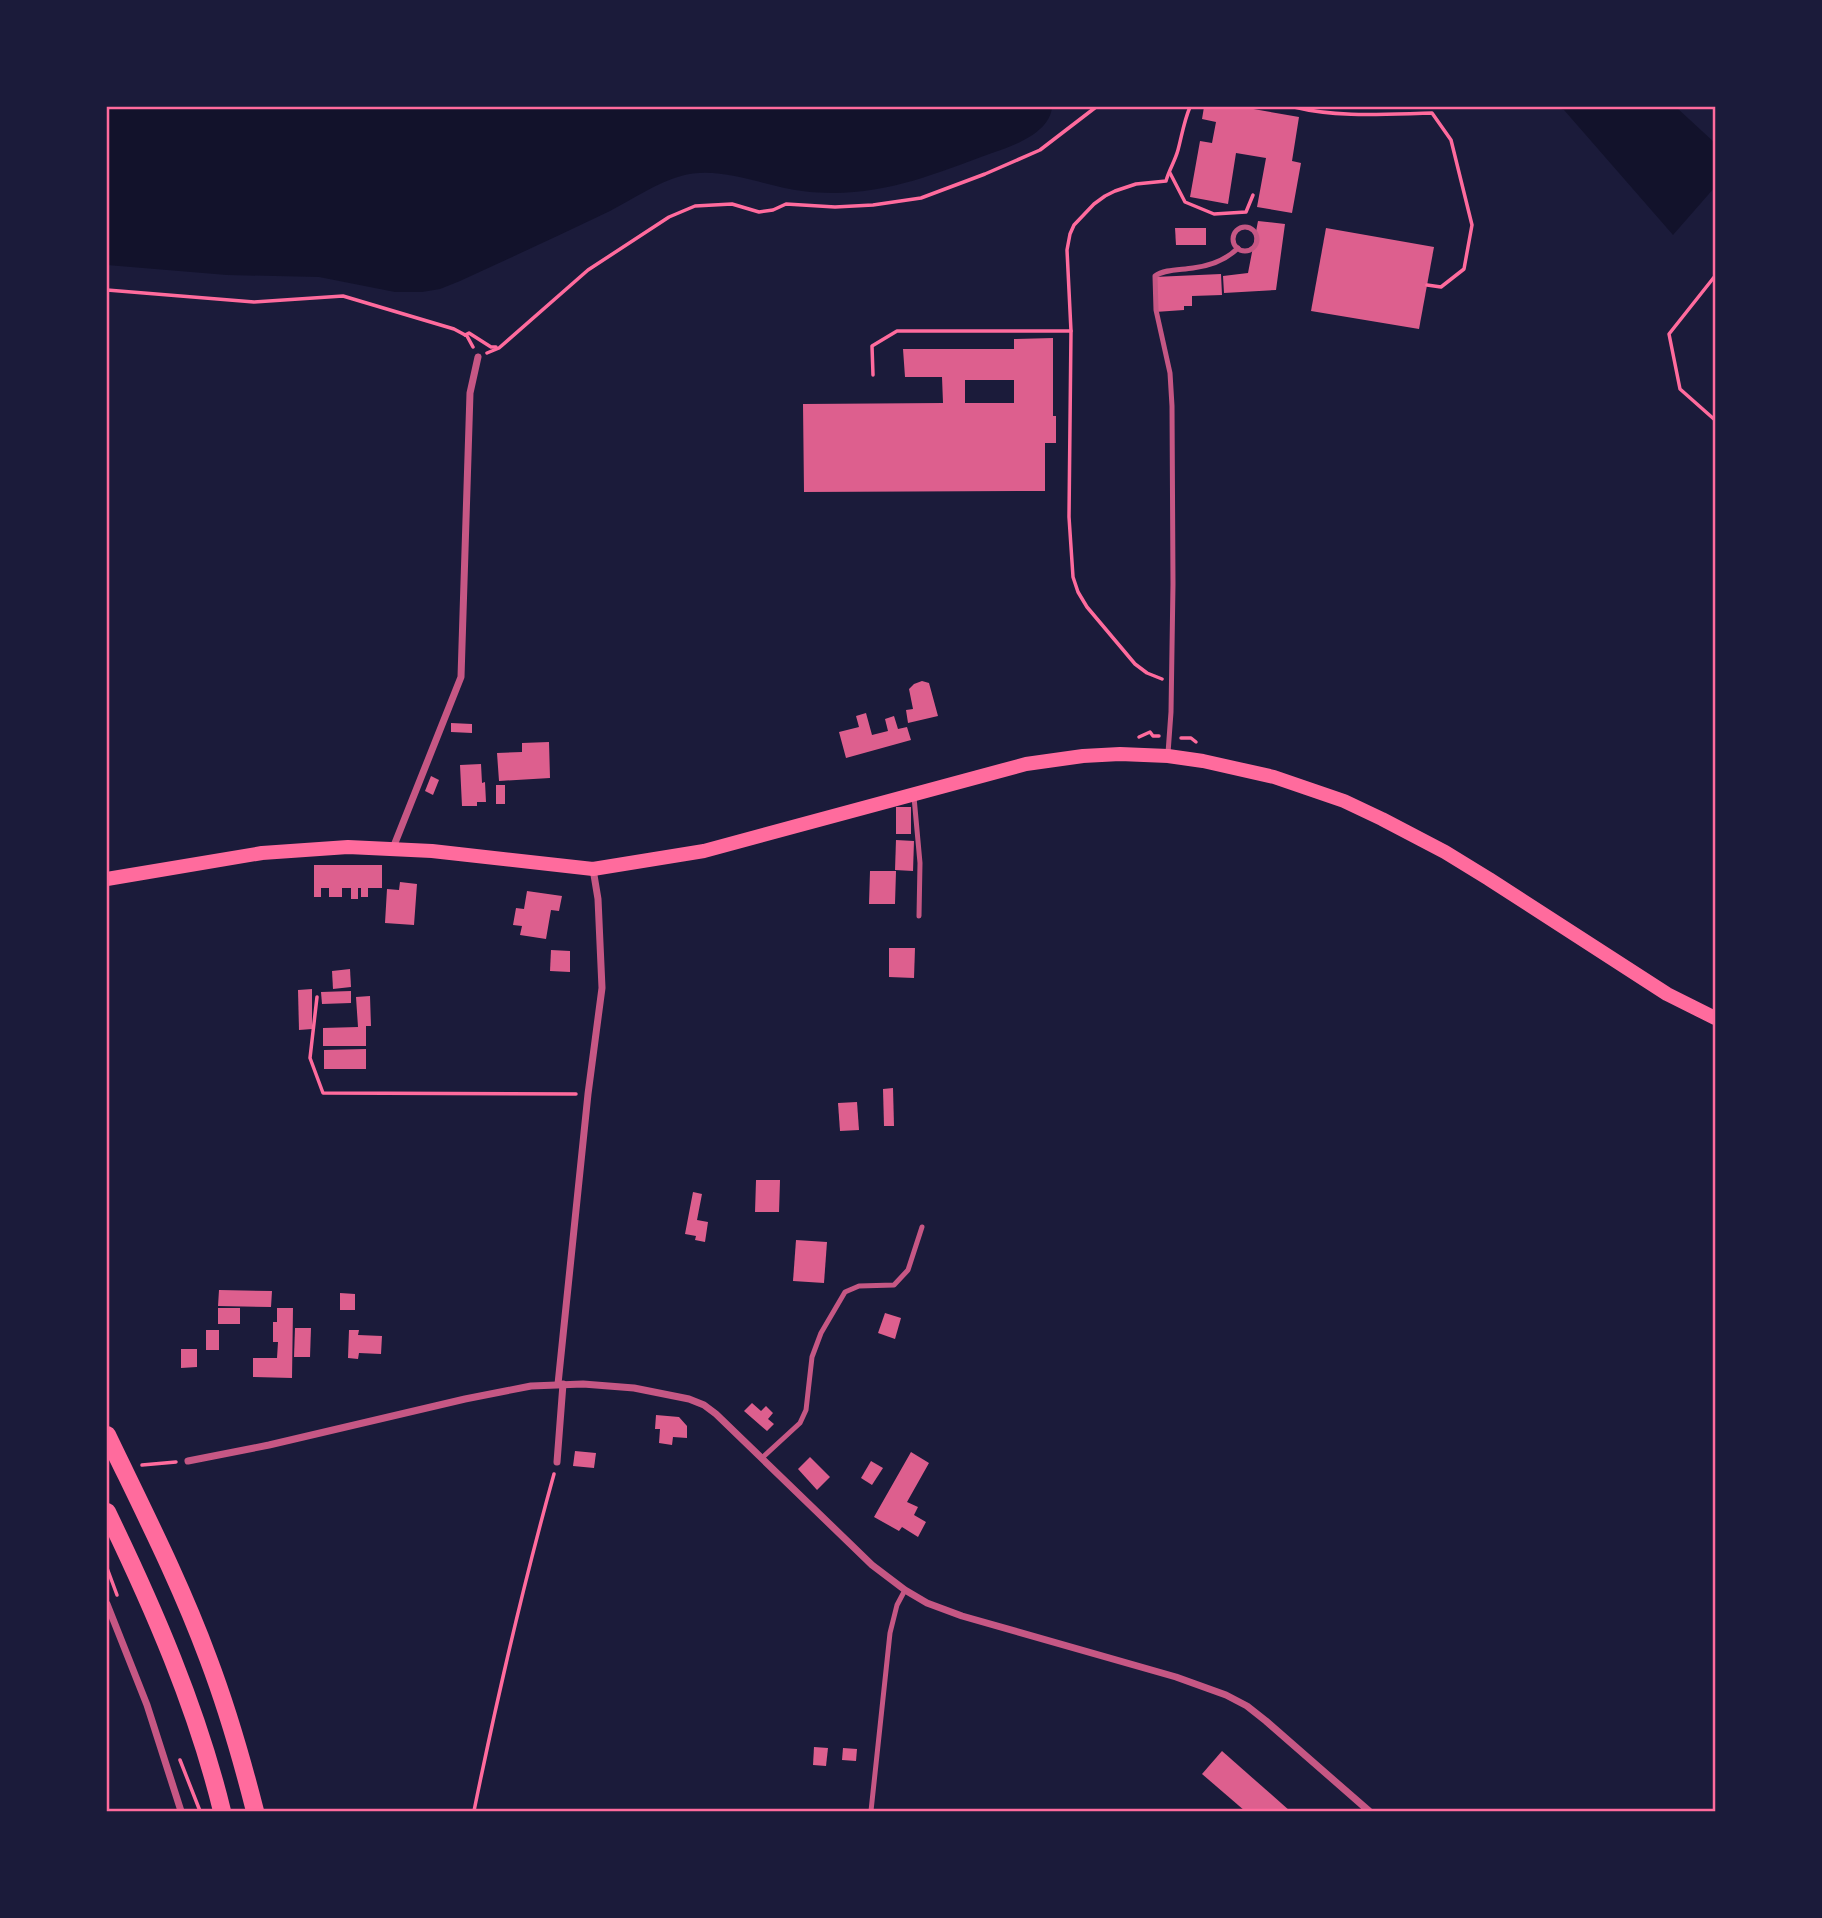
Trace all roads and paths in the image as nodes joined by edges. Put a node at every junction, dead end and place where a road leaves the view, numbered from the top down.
1 (1096, 107) edge
2 (1190, 107) edge
3 (1294, 107) edge
4 (1169, 171) junction
5 (1253, 195) dead end
6 (1238, 248) junction
7 (1715, 276) edge
8 (1427, 285) dead end
9 (107, 290) edge
10 (1072, 331) junction
11 (499, 348) junction
12 (478, 357) joint
13 (873, 375) dead end
14 (1715, 420) edge
15 (1171, 681) junction
16 (1170, 737) junction
17 (1135, 738) dead end
18 (1201, 745) dead end
19 (1168, 756) junction
20 (914, 794) junction
21 (393, 848) junction
22 (593, 869) junction
23 (107, 879) edge
24 (919, 916) dead end
25 (317, 997) dead end
26 (1715, 1018) edge
27 (588, 1094) junction
28 (922, 1227) dead end
29 (560, 1384) junction
30 (107, 1435) edge
31 (762, 1458) junction
32 (188, 1461) joint
33 (557, 1462) joint
34 (122, 1467) junction
35 (107, 1512) edge
36 (905, 1590) junction
37 (107, 1604) edge
38 (179, 1758) dead end
39 (181, 1811) edge
40 (200, 1811) edge
41 (222, 1811) edge
42 (255, 1811) edge
43 (474, 1811) edge
44 (871, 1811) edge
45 (1369, 1811) edge

1 - 11 path
2 - 4 path
3 - 8 path
4 - 5 path
4 - 10 path
6 - 6 lane
6 - 15 lane
7 - 14 path
9 - 11 path
10 - 13 path
10 - 15 path
11 - 12 path
12 - 21 street
15 - 16 lane
16 - 17 path
16 - 18 path
16 - 19 lane
19 - 20 main road
19 - 26 main road
20 - 22 main road
20 - 24 lane
21 - 22 main road
21 - 23 main road
22 - 27 street
25 - 27 path
27 - 29 street
28 - 31 lane
29 - 31 street
29 - 32 street
29 - 33 street
30 - 34 main road
31 - 36 street
32 - 34 path
33 - 43 path
34 - 42 main road
35 - 41 main road
36 - 44 lane
36 - 45 street
37 - 39 street
38 - 40 path

